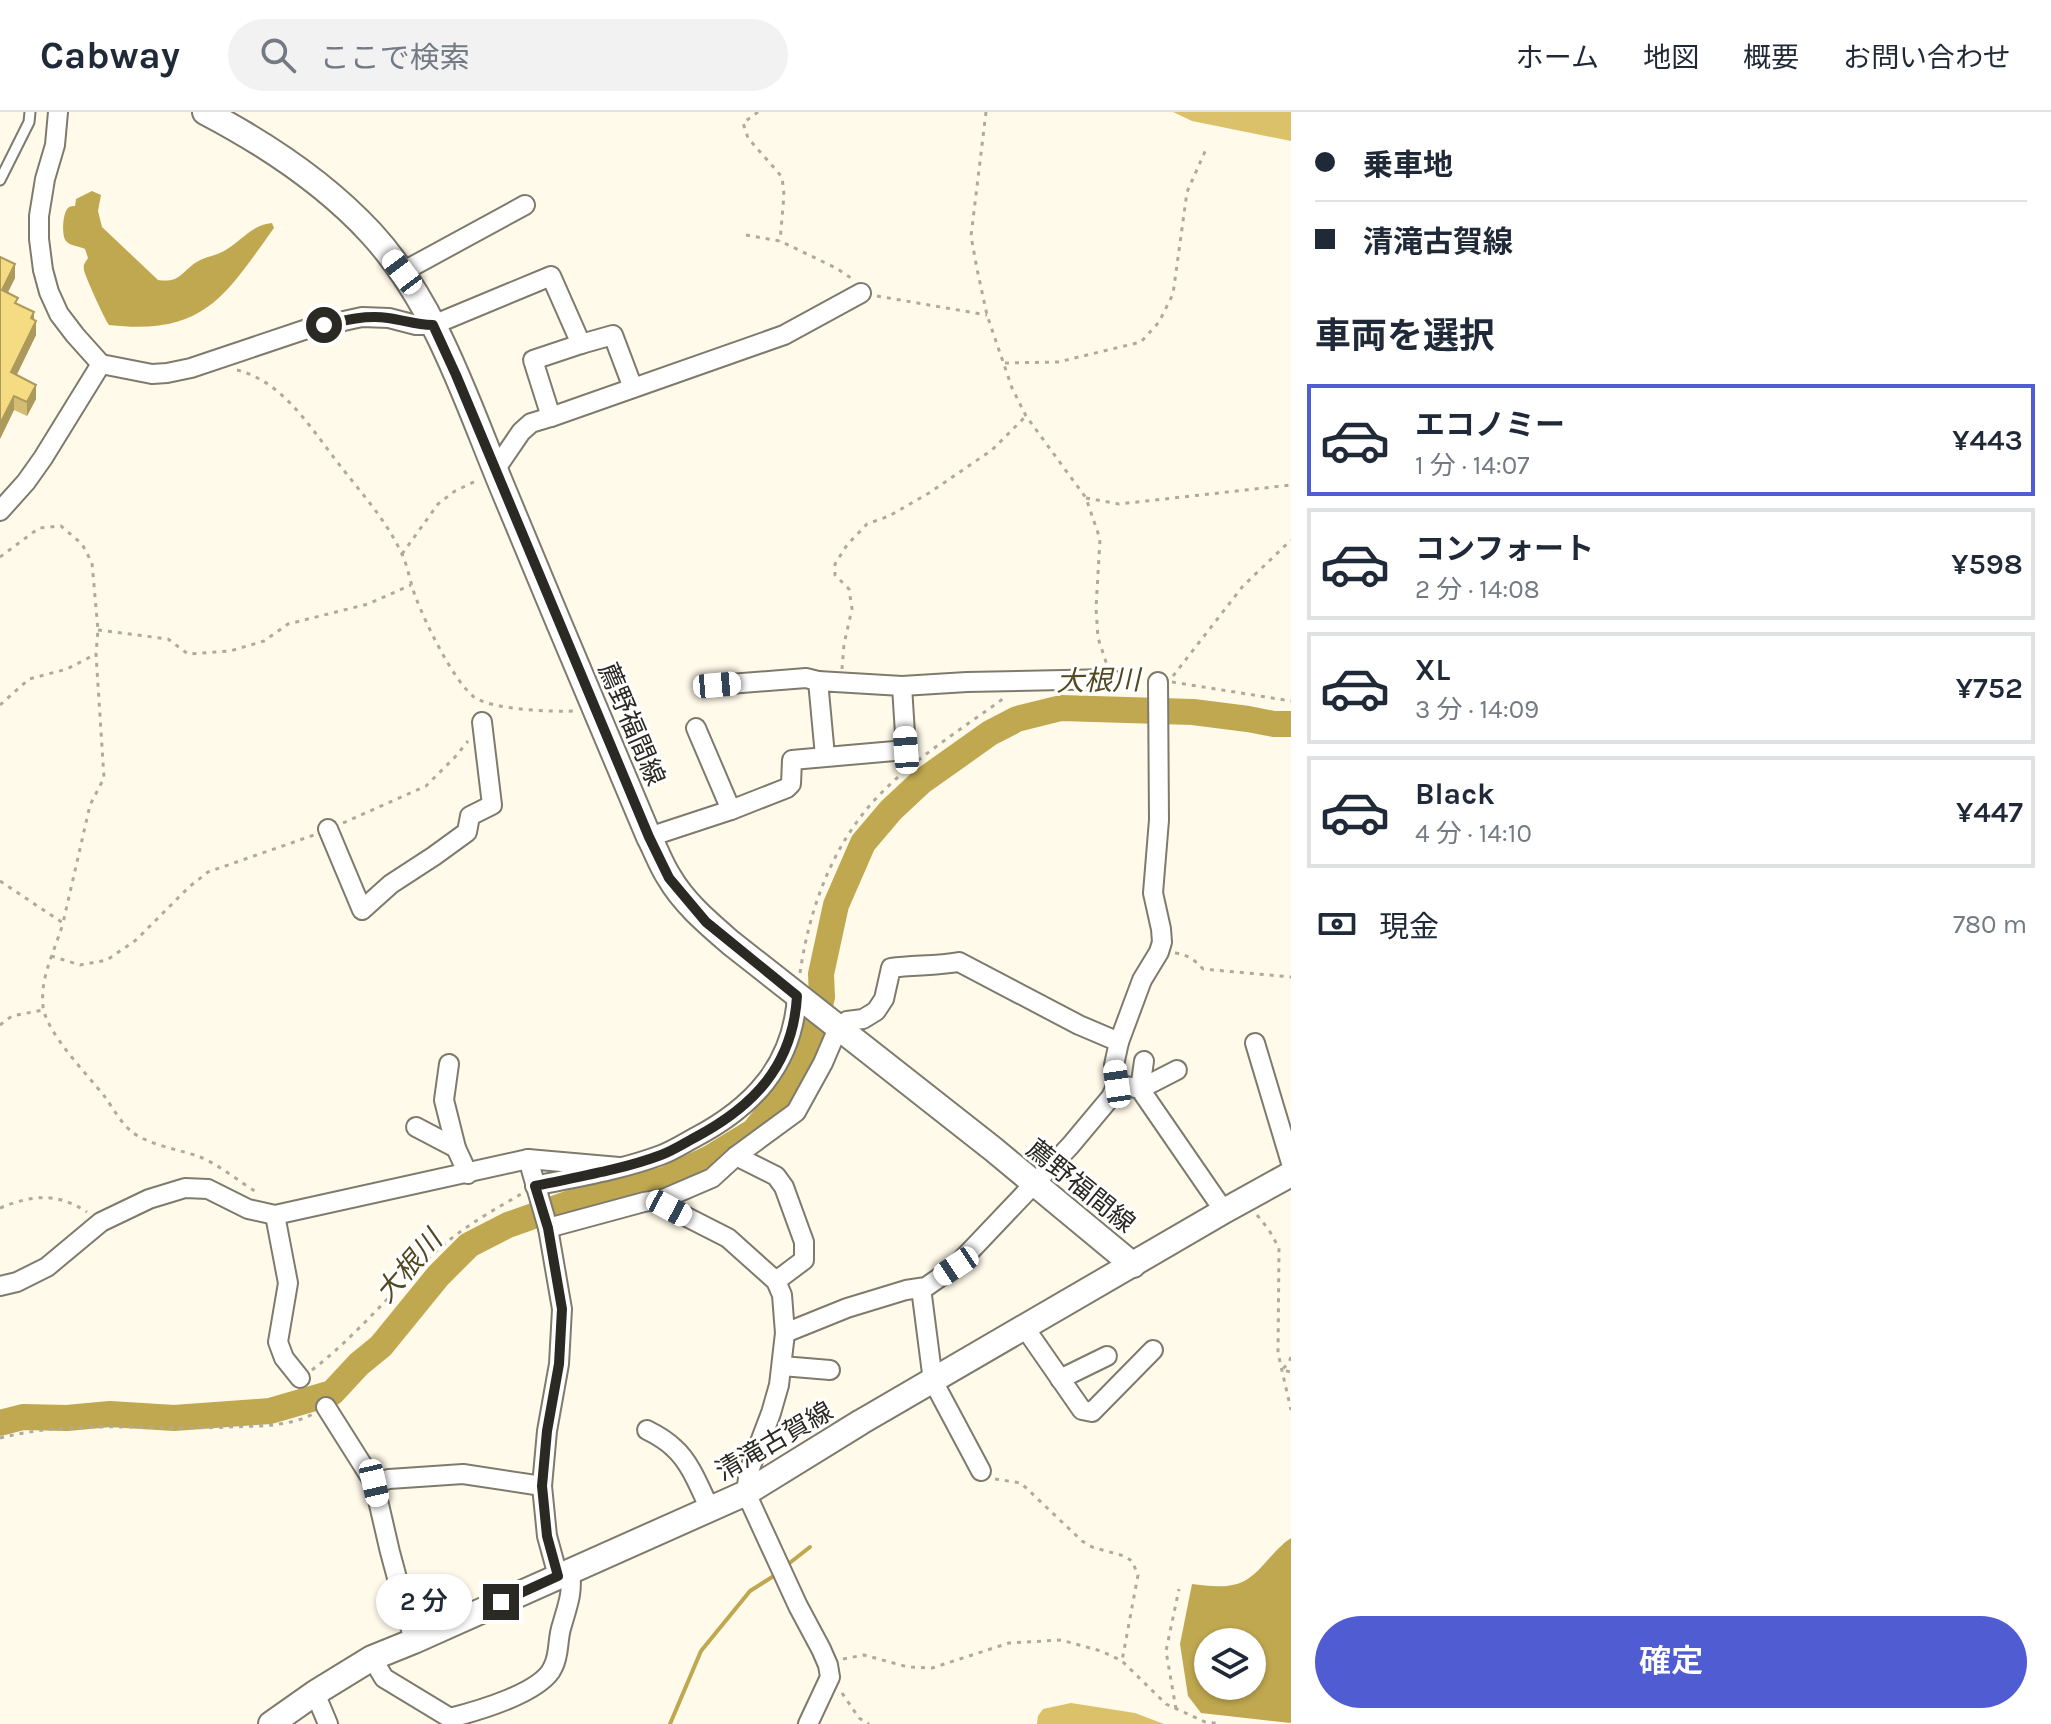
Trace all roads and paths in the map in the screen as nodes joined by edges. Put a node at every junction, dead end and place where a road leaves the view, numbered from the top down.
1 (30, 112) edge
2 (58, 112) edge
3 (205, 112) edge
4 (758, 112) edge
5 (986, 112) edge
6 (1207, 147) dead end
7 (0, 180) edge
8 (525, 205) dead end
9 (746, 235) dead end
10 (780, 241) junction
11 (402, 272) junction
12 (861, 293) junction
13 (987, 315) junction
14 (433, 325) junction
15 (581, 344) junction
16 (1005, 363) junction
17 (101, 364) junction
18 (235, 370) dead end
19 (633, 388) junction
20 (1026, 416) junction
21 (551, 417) junction
22 (495, 470) junction
23 (1291, 485) edge
24 (1086, 498) junction
25 (0, 511) edge
26 (1291, 540) edge
27 (402, 554) junction
28 (0, 557) edge
29 (412, 585) junction
30 (98, 630) junction
31 (96, 654) junction
32 (1111, 679) junction
33 (818, 681) junction
34 (1021, 682) junction
35 (1163, 682) junction
36 (839, 683) junction
37 (717, 685) dead end
38 (902, 686) junction
39 (1291, 701) edge
40 (0, 705) edge
41 (494, 706) junction
42 (595, 710) junction
43 (482, 722) junction
44 (696, 728) dead end
45 (825, 756) junction
46 (731, 810) junction
47 (328, 829) junction
48 (649, 837) junction
49 (0, 881) edge
50 (63, 923) junction
51 (1159, 952) junction
52 (51, 956) junction
53 (1291, 977) edge
54 (797, 996) junction
55 (43, 1010) junction
56 (0, 1025) edge
57 (833, 1025) junction
58 (1119, 1042) junction
59 (1255, 1043) dead end
60 (1144, 1061) dead end
61 (449, 1064) dead end
62 (1177, 1070) dead end
63 (1117, 1084) junction
64 (1140, 1089) junction
65 (416, 1127) dead end
66 (456, 1148) junction
67 (736, 1156) junction
68 (528, 1159) junction
69 (1291, 1163) edge
70 (619, 1167) junction
71 (468, 1174) junction
72 (1291, 1174) edge
73 (1034, 1184) junction
74 (535, 1186) junction
75 (663, 1199) junction
76 (1234, 1205) junction
77 (0, 1208) edge
78 (275, 1215) junction
79 (101, 1222) junction
80 (548, 1228) junction
81 (1133, 1265) junction
82 (776, 1281) junction
83 (0, 1286) edge
84 (921, 1288) junction
85 (1025, 1328) junction
86 (785, 1333) junction
87 (1153, 1350) dead end
88 (1107, 1356) dead end
89 (1291, 1357) edge
90 (782, 1366) junction
91 (830, 1370) dead end
92 (1282, 1370) junction
93 (1291, 1372) edge
94 (300, 1378) joint
95 (1060, 1379) junction
96 (933, 1381) junction
97 (326, 1407) joint
98 (1291, 1410) edge
99 (647, 1430) dead end
100 (0, 1438) edge
101 (981, 1471) joint
102 (374, 1483) junction
103 (542, 1486) junction
104 (746, 1493) junction
105 (710, 1509) junction
106 (564, 1574) junction
107 (1179, 1589) dead end
108 (414, 1641) junction
109 (372, 1658) junction
110 (1122, 1661) junction
111 (829, 1671) junction
112 (315, 1693) junction
113 (1176, 1709) junction
114 (451, 1721) edge
115 (271, 1724) edge
116 (328, 1724) edge
117 (808, 1724) edge
118 (869, 1724) edge
119 (1221, 1724) edge

1 - 7 lane
2 - 17 street
3 - 11 main road, 薦野福間線
4 - 10 path
5 - 13 path
6 - 16 path
8 - 11 street
9 - 10 path
10 - 12 path
11 - 14 main road, 薦野福間線
12 - 13 path
12 - 19 street
13 - 16 path
14 - 15 street
14 - 17 street
14 - 22 main road, 薦野福間線
15 - 19 street
15 - 21 street
16 - 20 path
17 - 25 street
18 - 27 path
19 - 21 street
20 - 24 path
20 - 36 path
21 - 22 street
22 - 27 path
22 - 42 main road, 薦野福間線
23 - 24 path
24 - 32 path
26 - 35 path
27 - 29 path
28 - 30 path
29 - 30 path
29 - 41 path
30 - 31 path
31 - 40 path
31 - 50 path
32 - 34 street
32 - 35 path
33 - 36 street
33 - 37 street
33 - 45 street
34 - 38 street
34 - 54 path
35 - 39 path
35 - 51 street
36 - 38 street
38 - 45 street
41 - 42 path
41 - 43 path
42 - 48 main road, 薦野福間線
43 - 47 path
43 - 47 street
44 - 46 street
45 - 46 street
46 - 48 street
47 - 52 path
48 - 54 main road, 薦野福間線
49 - 50 path
50 - 52 path
51 - 53 path
51 - 58 street
52 - 55 path
54 - 57 main road, 薦野福間線
54 - 70 street
55 - 56 path
55 - 78 path
57 - 58 street
57 - 67 street
57 - 73 main road, 薦野福間線
58 - 63 street
59 - 69 street
60 - 64 street
61 - 66 street
62 - 64 street
63 - 64 street
63 - 73 street
64 - 76 street
65 - 66 street
66 - 71 street
67 - 75 street
67 - 82 street
68 - 70 street
68 - 71 street
68 - 74 street
70 - 74 street
71 - 78 street
72 - 76 main road, 清滝古賀線
73 - 81 main road, 薦野福間線
73 - 84 street
74 - 80 street
74 - 94 path
75 - 80 street
75 - 82 street
76 - 81 main road, 清滝古賀線
76 - 92 path
77 - 79 path
78 - 79 street
78 - 94 street
79 - 83 street
80 - 103 street
81 - 85 main road, 清滝古賀線
82 - 86 street
84 - 86 street
84 - 96 street
85 - 95 street
85 - 96 main road, 清滝古賀線
86 - 90 street
87 - 95 street
88 - 95 street
89 - 92 path
90 - 91 street
90 - 104 street
92 - 93 path
92 - 98 path
96 - 101 street
96 - 104 main road, 清滝古賀線
97 - 100 path
97 - 102 street
99 - 105 street
101 - 110 path
102 - 103 street
102 - 108 street
103 - 106 street
104 - 105 main road, 清滝古賀線
104 - 111 street
105 - 106 main road, 清滝古賀線
106 - 108 main road, 清滝古賀線
106 - 114 street
107 - 113 path
108 - 109 main road, 清滝古賀線
109 - 112 main road, 清滝古賀線
109 - 114 street
110 - 111 path
110 - 113 path
111 - 117 street
111 - 118 path
112 - 115 main road, 清滝古賀線
112 - 116 street
113 - 119 path

